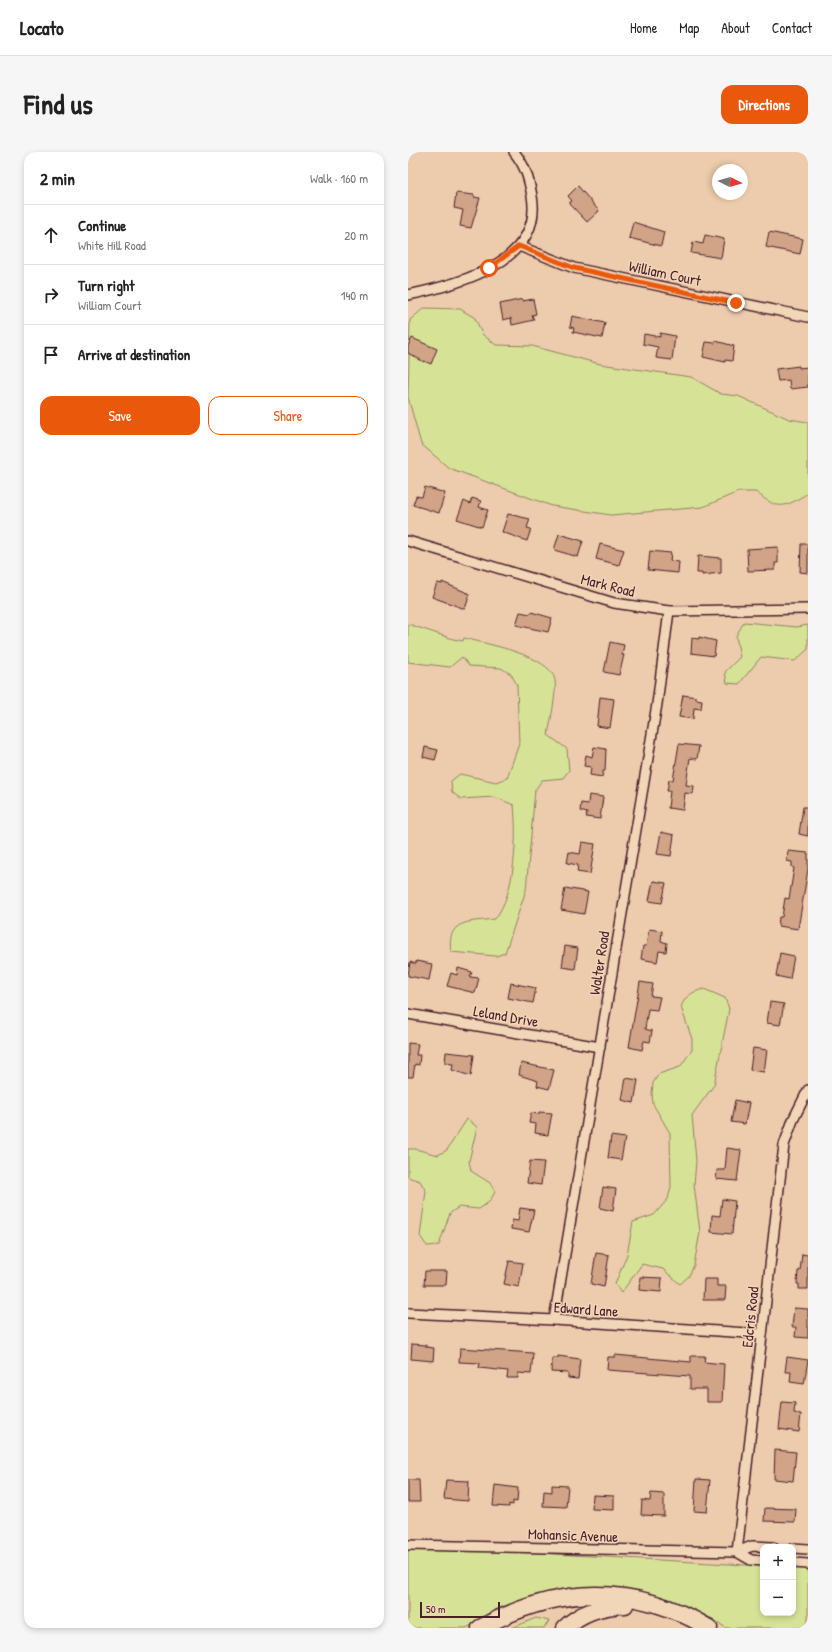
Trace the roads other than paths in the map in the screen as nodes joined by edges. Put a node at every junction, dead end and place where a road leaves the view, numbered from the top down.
1 (514, 152) edge
2 (519, 246) junction
3 (408, 295) edge
4 (808, 317) edge
5 (408, 542) edge
6 (808, 609) edge
7 (669, 611) junction
8 (408, 1014) edge
9 (600, 1047) junction
10 (808, 1090) edge
11 (408, 1313) edge
12 (554, 1320) junction
13 (762, 1334) junction
14 (408, 1546) edge
15 (760, 1546) edge
16 (796, 1548) edge
17 (808, 1549) edge
18 (737, 1552) junction
19 (760, 1561) edge
20 (796, 1564) edge
21 (808, 1564) edge
22 (658, 1606) junction
23 (480, 1628) edge
24 (565, 1628) edge
25 (709, 1628) edge

1 - 2 street
2 - 3 street
2 - 4 street, William Court
5 - 7 street, Mark Road
6 - 7 street, Mark Road
7 - 9 street, Walter Road
8 - 9 street, Leland Drive
9 - 12 street, Walter Road
10 - 13 street, Edcris Road
11 - 12 street, Edward Lane
12 - 13 street, Edward Lane
13 - 18 street, Edcris Road
14 - 18 street, Mohansic Avenue
15 - 18 street, Mohansic Avenue
16 - 17 street
18 - 19 street, Mohansic Avenue
20 - 21 street
22 - 23 highway
22 - 24 highway
22 - 25 highway

